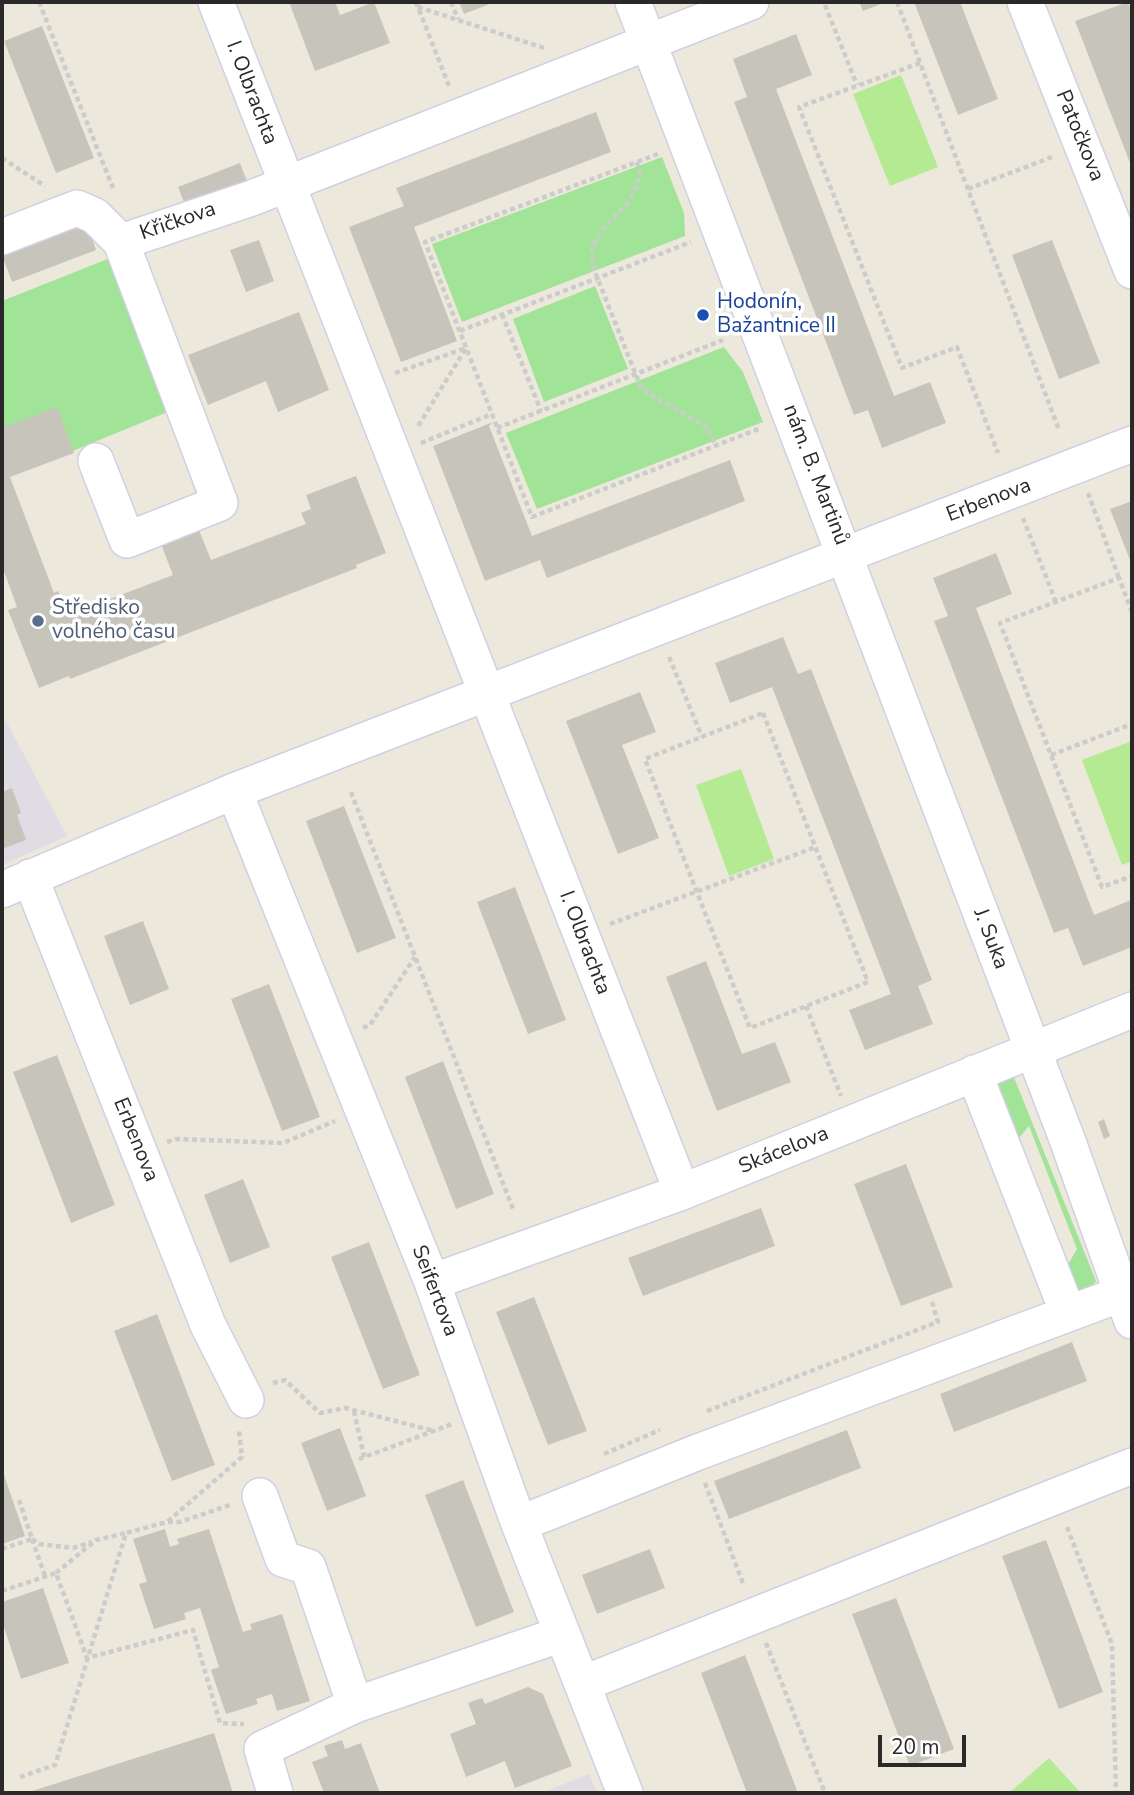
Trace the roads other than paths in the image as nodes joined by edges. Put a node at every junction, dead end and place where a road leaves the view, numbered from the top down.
1 (216, 2) edge
2 (633, 2) edge
3 (751, 2) edge
4 (1025, 2) edge
5 (649, 43) junction
6 (285, 184) junction
7 (2, 237) edge
8 (126, 240) junction
9 (1132, 271) edge
10 (1132, 444) edge
11 (96, 461) dead end
12 (846, 557) junction
13 (487, 695) junction
14 (234, 791) junction
15 (16, 883) edge
16 (1132, 1010) edge
17 (1031, 1050) junction
18 (974, 1073) junction
19 (682, 1192) junction
20 (432, 1282) junction
21 (1129, 1302) edge
22 (1068, 1313) junction
23 (243, 1395) road end
24 (1132, 1466) edge
25 (260, 1496) road end
26 (519, 1524) junction
27 (562, 1634) junction
28 (582, 1684) junction
29 (355, 1705) junction
30 (275, 1793) edge
31 (625, 1793) edge

1 - 6 street, I. Olbrachta
2 - 5 street
3 - 5 street
4 - 9 street, Patočkova
5 - 6 street
5 - 12 street, nám. B. Martinů
6 - 8 street, Křičkova
6 - 13 street
7 - 8 street, Křičkova
8 - 11 street
10 - 12 street, Erbenova
12 - 13 street, nám. B. Martinů
12 - 17 street, J. Suka
13 - 14 street, Erbenova
13 - 19 street, I. Olbrachta
14 - 15 street, Erbenova
14 - 20 street, Seifertova
15 - 23 street, Erbenova
16 - 17 street, Skácelova
17 - 18 street, Skácelova
17 - 21 street, J. Suka
18 - 19 street, Skácelova
18 - 22 street
19 - 20 street, Skácelova
20 - 26 street, Seifertova
21 - 22 street
22 - 26 street
24 - 28 street
25 - 29 street
26 - 27 street, Seifertova
27 - 28 street, Seifertova
27 - 29 street
28 - 31 street, Seifertova
29 - 30 street

